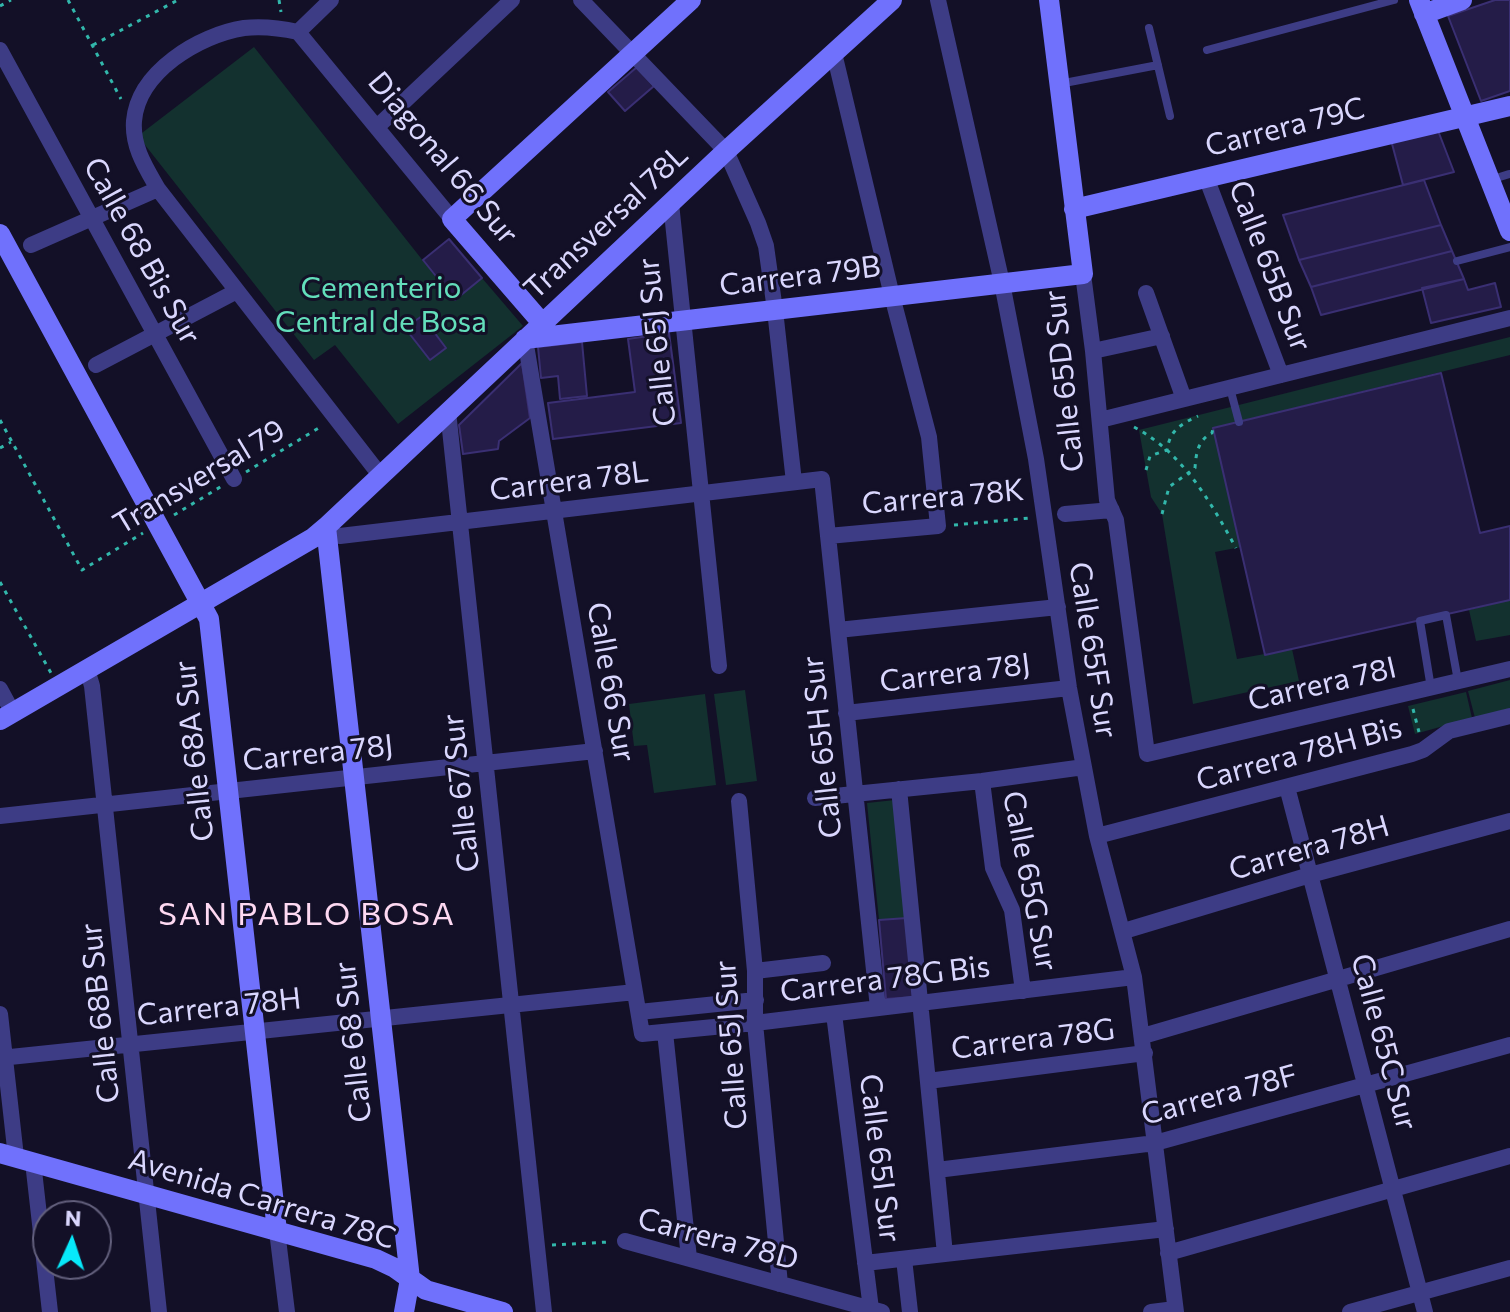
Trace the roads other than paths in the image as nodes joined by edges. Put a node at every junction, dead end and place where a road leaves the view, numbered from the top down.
1 (331, 0) edge
2 (512, 0) edge
3 (581, 0) edge
4 (691, 0) edge
5 (892, 0) edge
6 (938, 0) edge
7 (1049, 0) edge
8 (1394, 0) edge
9 (1462, 0) edge
10 (1422, 7) edge
11 (1149, 28) dead end
12 (298, 32) junction
13 (0, 50) edge
14 (1207, 50) dead end
15 (633, 53) junction
16 (834, 53) junction
17 (1158, 65) junction
18 (1059, 84) junction
19 (1510, 106) edge
20 (1170, 116) dead end
21 (1465, 117) junction
22 (377, 127) junction
23 (726, 151) junction
24 (1206, 177) junction
25 (1499, 177) edge
26 (158, 189) junction
27 (671, 203) junction
28 (1074, 209) junction
29 (92, 218) junction
30 (452, 219) junction
31 (1510, 231) edge
32 (0, 234) edge
33 (31, 245) dead end
34 (1510, 247) edge
35 (6, 258) edge
36 (1457, 261) dead end
37 (1083, 274) junction
38 (1002, 283) junction
39 (237, 291) junction
40 (1146, 293) dead end
41 (892, 296) junction
42 (775, 310) junction
43 (1510, 318) edge
44 (683, 320) junction
45 (542, 323) junction
46 (155, 334) junction
47 (1162, 336) junction
48 (525, 339) junction
49 (1093, 351) junction
50 (96, 365) dead end
51 (1281, 375) junction
52 (1230, 388) junction
53 (1184, 399) junction
54 (448, 411) junction
55 (1100, 420) junction
56 (1239, 422) dead end
57 (380, 475) junction
58 (234, 479) road end
59 (822, 479) joint
60 (794, 482) junction
61 (701, 493) junction
62 (1112, 510) junction
63 (554, 511) junction
64 (1065, 514) dead end
65 (460, 522) junction
66 (326, 527) junction
67 (828, 536) junction
68 (200, 602) junction
69 (1058, 607) junction
70 (838, 630) junction
71 (719, 666) dead end
72 (87, 669) junction
73 (1510, 669) edge
74 (1458, 681) junction
75 (1069, 688) junction
76 (1431, 688) junction
77 (0, 689) edge
78 (846, 713) junction
79 (6, 716) edge
80 (1510, 716) edge
81 (595, 751) junction
82 (1147, 754) joint
83 (486, 763) junction
84 (1084, 767) junction
85 (354, 777) junction
86 (982, 781) junction
87 (1287, 787) junction
88 (899, 789) junction
89 (229, 791) junction
90 (855, 794) junction
91 (815, 798) dead end
92 (739, 801) dead end
93 (106, 804) junction
94 (0, 816) edge
95 (1510, 821) edge
96 (1097, 836) junction
97 (1310, 875) junction
98 (1510, 929) edge
99 (1124, 931) junction
100 (823, 963) dead end
101 (755, 971) junction
102 (1134, 977) junction
103 (1338, 979) junction
104 (1023, 991) junction
105 (635, 992) junction
106 (756, 1000) junction
107 (920, 1003) junction
108 (511, 1005) junction
109 (878, 1008) junction
110 (639, 1012) junction
111 (0, 1014) edge
112 (834, 1014) junction
113 (381, 1018) junction
114 (755, 1023) junction
115 (256, 1032) junction
116 (665, 1032) junction
117 (642, 1034) joint
118 (131, 1045) junction
119 (1144, 1045) junction
120 (1510, 1045) edge
121 (3, 1058) edge
122 (928, 1081) junction
123 (1366, 1085) junction
124 (1155, 1143) junction
125 (1510, 1156) edge
126 (16, 1157) edge
127 (937, 1170) junction
128 (1393, 1189) junction
129 (146, 1194) junction
130 (1166, 1229) junction
131 (277, 1231) junction
132 (625, 1241) road end
133 (1168, 1253) junction
134 (945, 1254) junction
135 (689, 1258) junction
136 (904, 1259) junction
137 (865, 1263) junction
138 (1510, 1268) edge
139 (410, 1279) junction
140 (780, 1284) junction
141 (1420, 1293) junction
142 (877, 1310) edge
143 (1176, 1311) edge
144 (50, 1312) edge
145 (159, 1312) edge
146 (287, 1312) edge
147 (404, 1312) edge
148 (503, 1312) edge
149 (544, 1312) edge
150 (910, 1312) edge
151 (1151, 1312) edge
152 (1350, 1312) edge
153 (1425, 1312) edge

1 - 12 street
2 - 22 street
3 - 15 street
4 - 15 street
5 - 16 street, Transversal 78L
6 - 38 street, Calle 65F Sur
7 - 18 street, Calle 65D Sur
8 - 14 lane
9 - 10 street
10 - 21 street
11 - 17 lane
12 - 22 street, Diagonal 66 Sur
12 - 26 street
13 - 29 street, Calle 68 Bis Sur
15 - 23 street
15 - 30 street
16 - 23 street, Transversal 78L
16 - 41 street
17 - 18 lane
17 - 20 lane
18 - 28 street, Calle 65D Sur
19 - 21 street, Carrera 79C
21 - 24 street, Carrera 79C
21 - 25 street
22 - 30 street, Diagonal 66 Sur
23 - 27 street, Transversal 78L
23 - 42 street
24 - 28 street, Carrera 79C
24 - 51 street, Calle 65B Sur
25 - 31 street
26 - 29 street
26 - 39 street
27 - 44 street, Calle 65J Sur
27 - 45 street, Transversal 78L
28 - 37 street, Calle 65D Sur
29 - 33 street
29 - 46 street, Calle 68 Bis Sur
30 - 45 street, Diagonal 66 Sur
32 - 35 street, Calle 68A Sur
34 - 36 lane
35 - 68 street, Calle 68A Sur
37 - 38 street, Carrera 79B
37 - 49 street, Calle 65D Sur
38 - 41 street, Carrera 79B
38 - 69 street, Calle 65F Sur
39 - 46 street
39 - 57 street
40 - 47 street
41 - 42 street, Carrera 79B
41 - 67 street, Carrera 78K
42 - 44 street, Carrera 79B
42 - 60 street
43 - 51 street
44 - 48 street, Carrera 79B
44 - 61 street, Calle 65J Sur
45 - 48 street, Transversal 78L
46 - 50 street
46 - 58 street, Calle 68 Bis Sur
47 - 49 street
47 - 53 street
48 - 54 street, Transversal 78L
48 - 63 street, Calle 66 Sur
49 - 55 street, Calle 65D Sur
51 - 52 street
52 - 53 street
52 - 56 lane
53 - 55 street
54 - 57 street, Transversal 78L
54 - 65 street, Calle 67 Sur
55 - 62 street, Calle 65D Sur
57 - 66 street, Transversal 78L
59 - 60 street, Carrera 78L
59 - 67 street, Calle 65H Sur
60 - 61 street, Carrera 78L
61 - 63 street, Carrera 78L
61 - 71 street, Calle 65J Sur
62 - 64 street, Carrera 78K
62 - 82 street, Calle 65D Sur
63 - 65 street, Carrera 78L
63 - 81 street, Calle 66 Sur
65 - 66 street, Carrera 78L
65 - 83 street, Calle 67 Sur
66 - 68 street, Transversal 78L
66 - 85 street, Calle 68 Sur
67 - 70 street, Calle 65H Sur
68 - 72 street, Transversal 78L
68 - 89 street, Calle 68A Sur
69 - 70 street
69 - 75 street, Calle 65F Sur
70 - 78 street, Calle 65H Sur
72 - 79 street, Transversal 78L
72 - 93 street, Calle 68B Sur
73 - 74 street, Carrera 78I
74 - 76 street, Carrera 78I
74 - 76 lane
75 - 78 street, Carrera 78J
75 - 84 street, Calle 65F Sur
76 - 82 street, Carrera 78I
77 - 79 street
78 - 90 street, Calle 65H Sur
80 - 87 street, Carrera 78H Bis
81 - 83 street, Carrera 78J
81 - 105 street, Calle 66 Sur
83 - 85 street, Carrera 78J
83 - 108 street, Calle 67 Sur
84 - 86 street
84 - 96 street, Calle 65F Sur
85 - 89 street, Carrera 78J
85 - 113 street, Calle 68 Sur
86 - 88 street
86 - 104 street, Calle 65G Sur
87 - 96 street, Carrera 78H Bis
87 - 97 street, Calle 65C Sur
88 - 90 street
88 - 107 street
89 - 93 street, Carrera 78J
89 - 115 street, Calle 68A Sur
90 - 91 street
90 - 109 street, Calle 65H Sur
92 - 101 street, Calle 65J Sur
93 - 94 street, Carrera 78J
93 - 118 street, Calle 68B Sur
95 - 97 street, Carrera 78H
96 - 99 street, Calle 65F Sur
97 - 99 street, Carrera 78H
97 - 103 street, Calle 65C Sur
98 - 103 street, Carrera 78G
99 - 102 street, Calle 65F Sur
100 - 101 street
101 - 106 street, Calle 65J Sur
102 - 104 street, Carrera 78G Bis
102 - 119 street, Calle 65F Sur
103 - 119 street, Carrera 78G
103 - 123 street, Calle 65C Sur
104 - 107 street, Carrera 78G Bis
105 - 108 street, Carrera 78H
105 - 110 street, Calle 66 Sur
106 - 110 street, Carrera 78G Bis
106 - 114 street, Calle 65J Sur
107 - 109 street, Carrera 78G Bis
107 - 122 street
108 - 113 street, Carrera 78H
108 - 149 street, Calle 67 Sur
109 - 112 street, Carrera 78G Bis
110 - 117 street, Calle 66 Sur
111 - 121 street
112 - 114 street, Carrera 78G Bis
112 - 137 street, Calle 65I Sur
113 - 115 street, Carrera 78H
113 - 139 street, Calle 68 Sur
114 - 116 street, Carrera 78G Bis
114 - 140 street, Calle 65J Sur
115 - 118 street, Carrera 78H
115 - 131 street, Calle 68A Sur
116 - 117 street, Carrera 78G Bis
116 - 135 street
118 - 121 street, Carrera 78H
118 - 129 street, Calle 68B Sur
119 - 122 street, Carrera 78G
119 - 124 street, Calle 65F Sur
120 - 123 street, Carrera 78F
121 - 126 street
122 - 127 street
123 - 124 street, Carrera 78F
123 - 128 street, Calle 65C Sur
124 - 127 street, Carrera 78F
124 - 130 street, Calle 65F Sur
125 - 128 street
126 - 129 street, Avenida Carrera 78C
126 - 144 street
127 - 134 street
128 - 133 street
128 - 141 street, Calle 65C Sur
129 - 131 street, Avenida Carrera 78C
129 - 145 street, Calle 68B Sur
130 - 133 street, Calle 65F Sur
130 - 134 street
131 - 139 street, Avenida Carrera 78C
131 - 146 street, Calle 68A Sur
132 - 135 street, Carrera 78D
133 - 143 street, Calle 65F Sur
134 - 136 street
135 - 140 street, Carrera 78D
136 - 137 street
136 - 150 street
137 - 142 street, Calle 65I Sur
138 - 141 street
139 - 147 street, Calle 68 Sur
139 - 148 street, Avenida Carrera 78C
140 - 142 street, Carrera 78D
141 - 152 street
141 - 153 street, Calle 65C Sur
143 - 151 street

